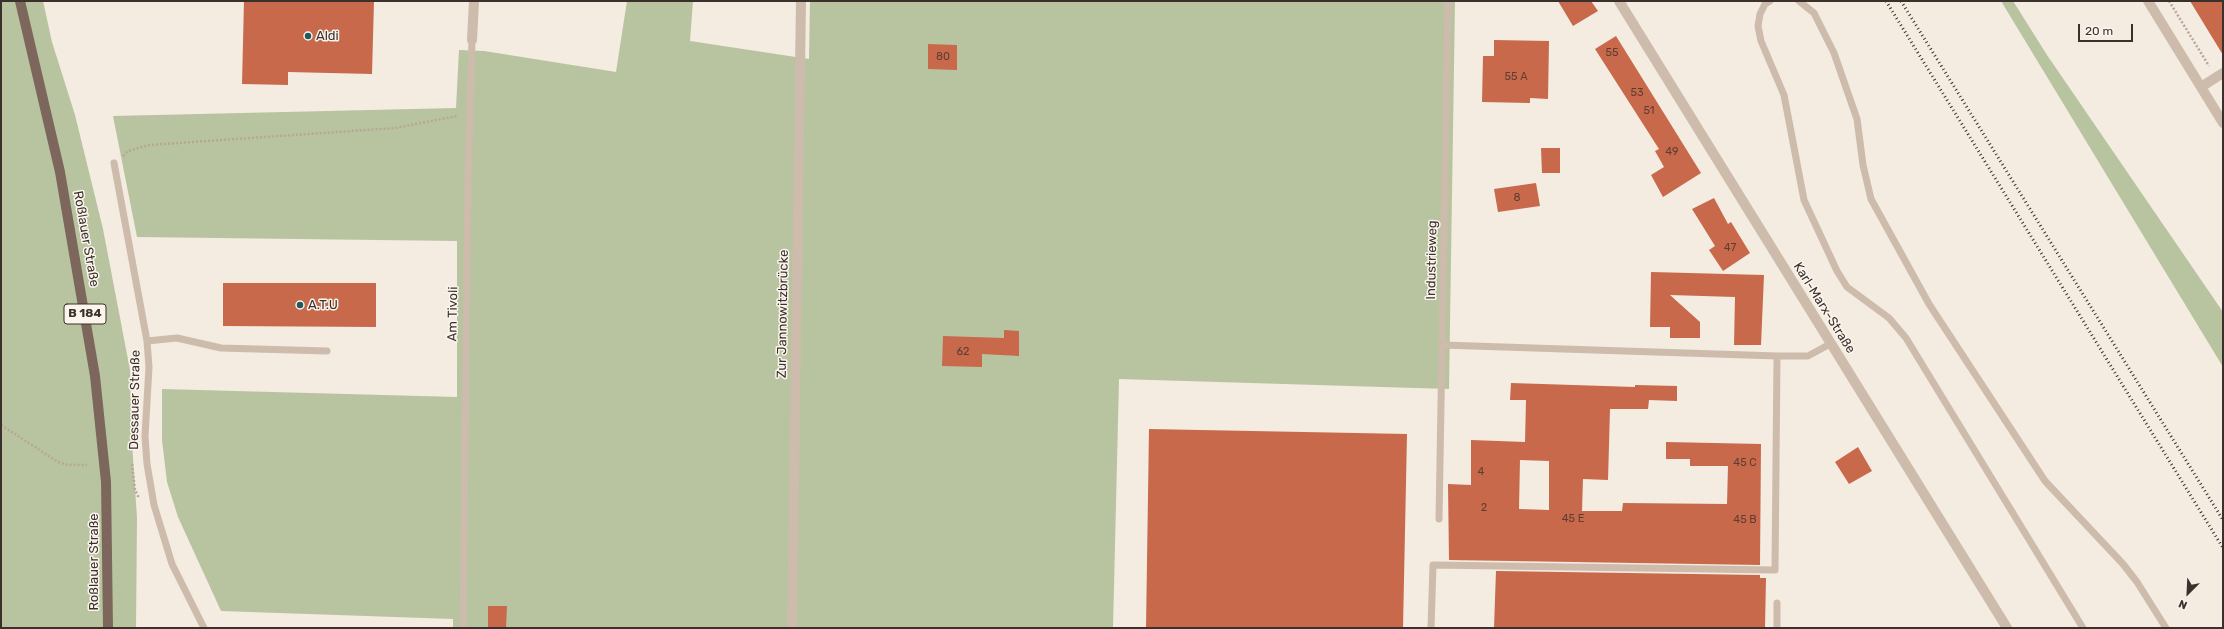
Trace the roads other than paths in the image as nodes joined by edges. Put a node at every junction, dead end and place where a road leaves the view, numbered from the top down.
1 (20, 1) edge
2 (474, 1) edge
3 (801, 1) edge
4 (1448, 1) edge
5 (1620, 1) edge
6 (1770, 1) edge
7 (1798, 1) edge
8 (2148, 1) edge
9 (472, 40) joint
10 (2220, 75) edge
11 (2201, 87) junction
12 (2223, 123) edge
13 (114, 163) road end
14 (147, 340) junction
15 (1830, 344) junction
16 (1442, 345) junction
17 (327, 351) dead end
18 (1777, 356) junction
19 (1439, 519) dead end
20 (1777, 603) dead end
21 (108, 628) edge
22 (204, 628) edge
23 (463, 628) edge
24 (792, 628) edge
25 (1431, 628) edge
26 (1776, 628) edge
27 (2007, 628) edge
28 (2083, 628) edge
29 (2166, 628) edge

1 - 21 main road, Roßlauer Straße / B 184
2 - 9 street, Am Tivoli
3 - 24 street, Zur Jannowitzbrücke
4 - 16 lane, Industrieweg
5 - 15 street, Karl-Marx-Straße
6 - 28 lane
7 - 29 lane
8 - 11 street
9 - 23 lane, Am Tivoli
10 - 11 street
11 - 12 street
13 - 14 lane, Dessauer Straße
14 - 17 lane
14 - 22 lane, Dessauer Straße
15 - 18 lane
15 - 27 street, Karl-Marx-Straße
16 - 18 lane
16 - 19 lane, Industrieweg
18 - 25 lane
20 - 26 lane

